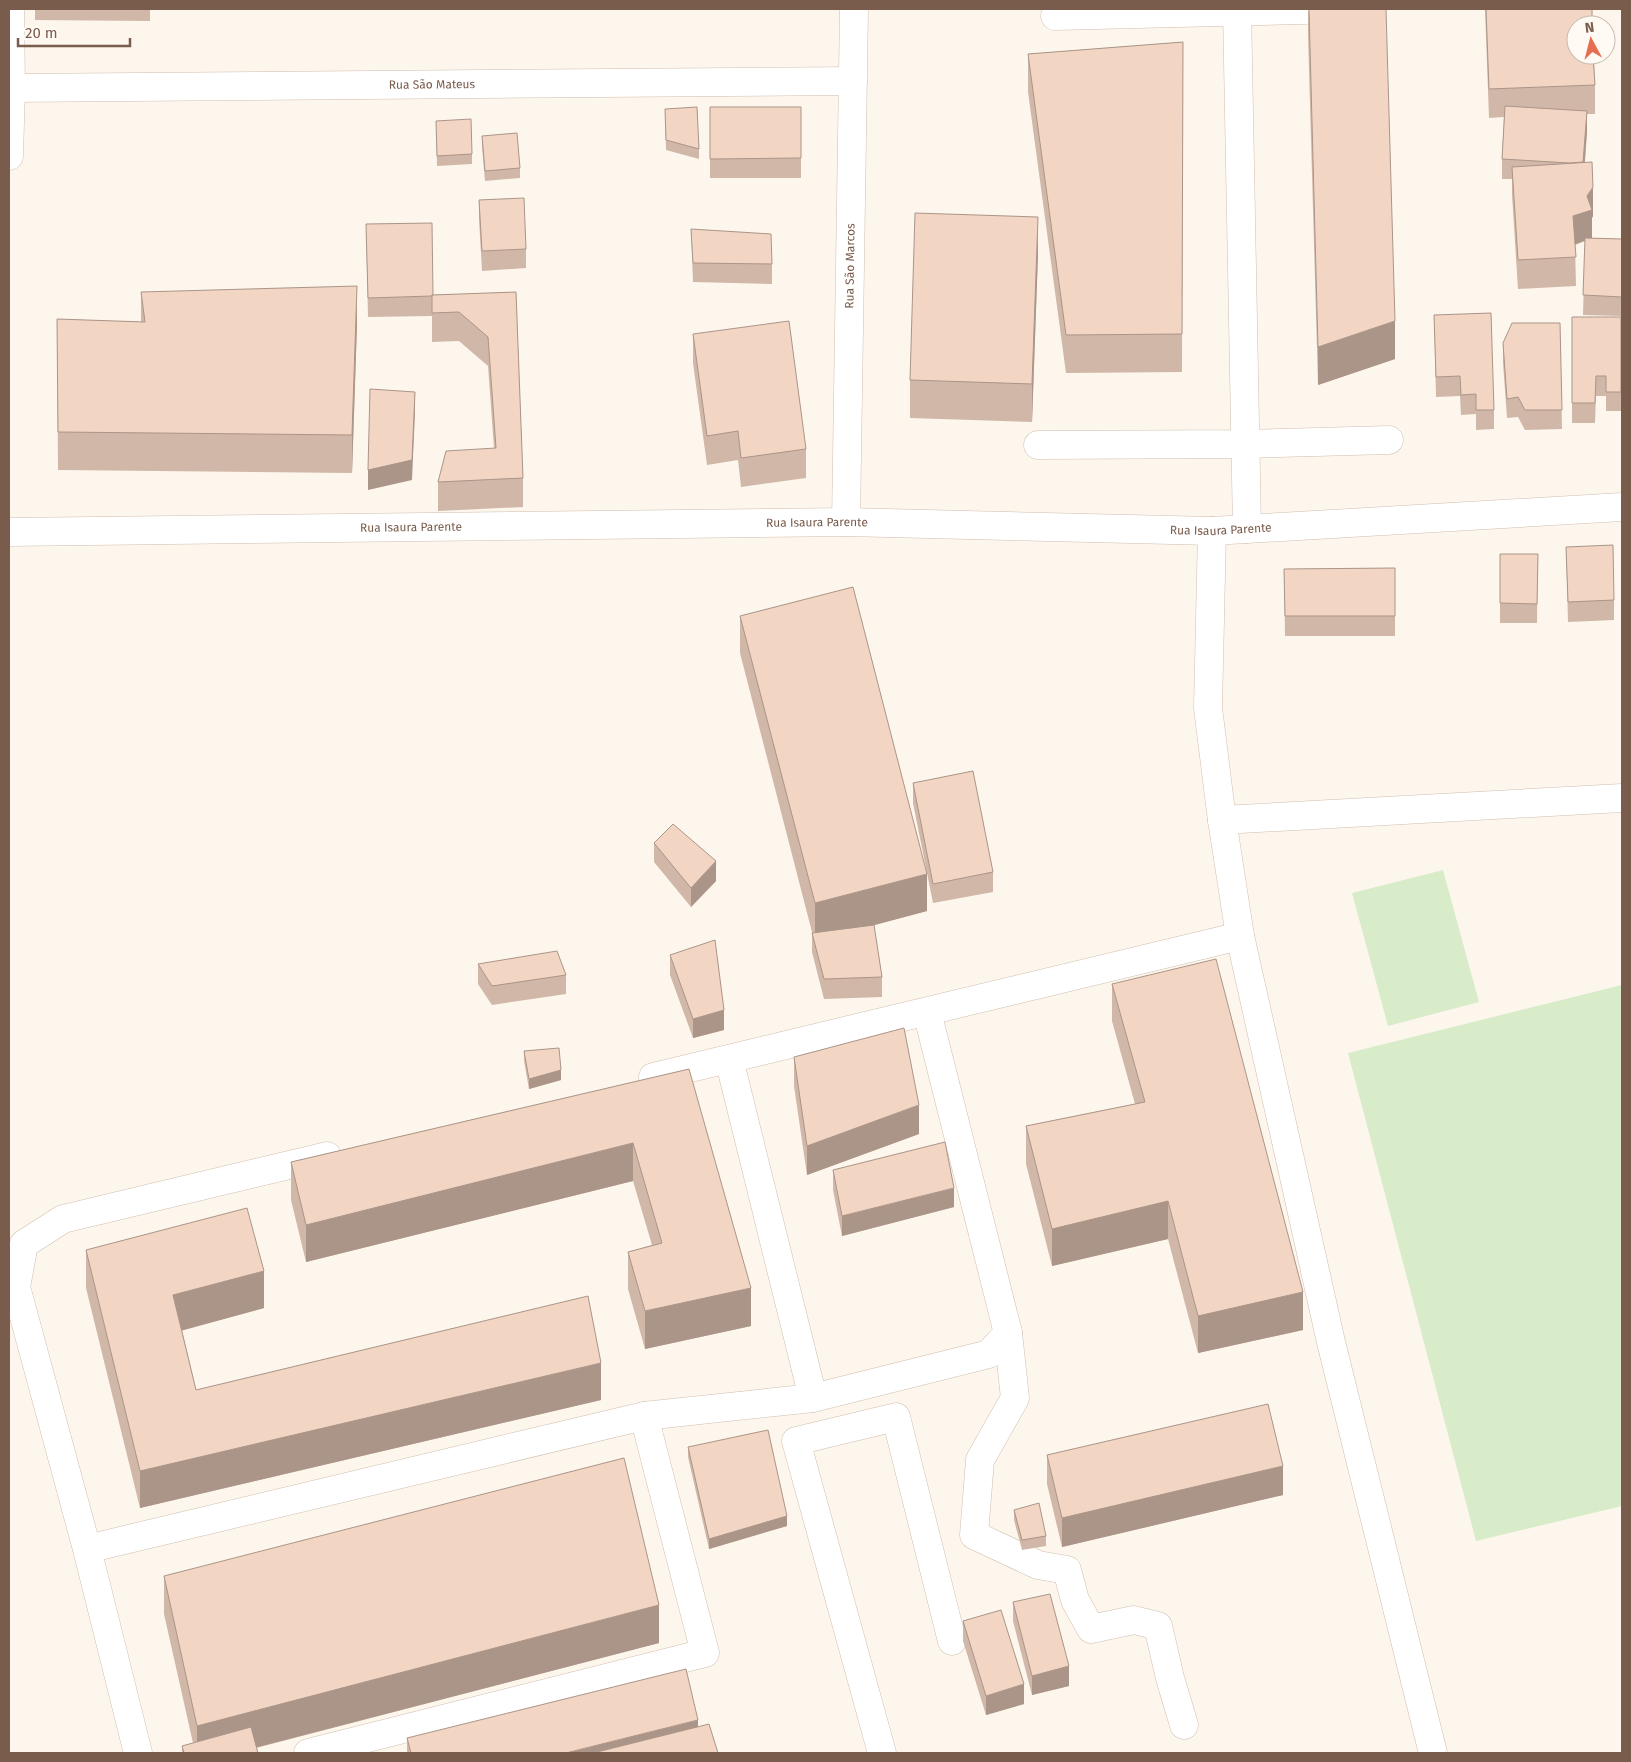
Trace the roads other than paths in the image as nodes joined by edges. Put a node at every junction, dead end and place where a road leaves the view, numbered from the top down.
1 (10, 9) edge
2 (854, 9) edge
3 (1344, 9) edge
4 (1237, 10) edge
5 (1055, 16) dead end
6 (853, 80) junction
7 (11, 88) junction
8 (9, 156) edge
9 (1389, 440) dead end
10 (1245, 444) junction
11 (1038, 445) dead end
12 (1622, 507) edge
13 (846, 522) junction
14 (1247, 529) junction
15 (1212, 531) junction
16 (9, 532) edge
17 (1622, 798) edge
18 (1222, 820) junction
19 (1240, 936) junction
20 (927, 1012) junction
21 (729, 1059) junction
22 (633, 1082) edge
23 (353, 1150) edge
24 (16, 1247) edge
25 (1008, 1333) junction
26 (888, 1379) junction
27 (813, 1398) junction
28 (644, 1416) junction
29 (896, 1417) junction
30 (87, 1549) junction
31 (952, 1642) dead end
32 (1184, 1725) dead end
33 (138, 1753) edge
34 (308, 1753) edge
35 (882, 1753) edge
36 (1433, 1753) edge

1 - 7 street
2 - 6 street, Rua São Marcos
3 - 4 street
4 - 5 street
4 - 10 street
6 - 7 street, Rua São Mateus
6 - 13 street, Rua São Marcos
7 - 8 street
9 - 10 street
10 - 11 street
10 - 14 street
12 - 14 street, Rua Isaura Parente
13 - 15 street, Rua Isaura Parente
13 - 16 street, Rua Isaura Parente
14 - 15 street, Rua Isaura Parente
15 - 18 street
17 - 18 street
18 - 19 street
19 - 20 street
19 - 36 street
20 - 21 street
20 - 25 street
21 - 22 street
21 - 27 street
23 - 24 street
24 - 30 street
25 - 26 street
25 - 32 street
26 - 27 street
26 - 29 street
27 - 28 street
28 - 30 street
28 - 34 street
29 - 31 street
29 - 35 street
30 - 33 street

